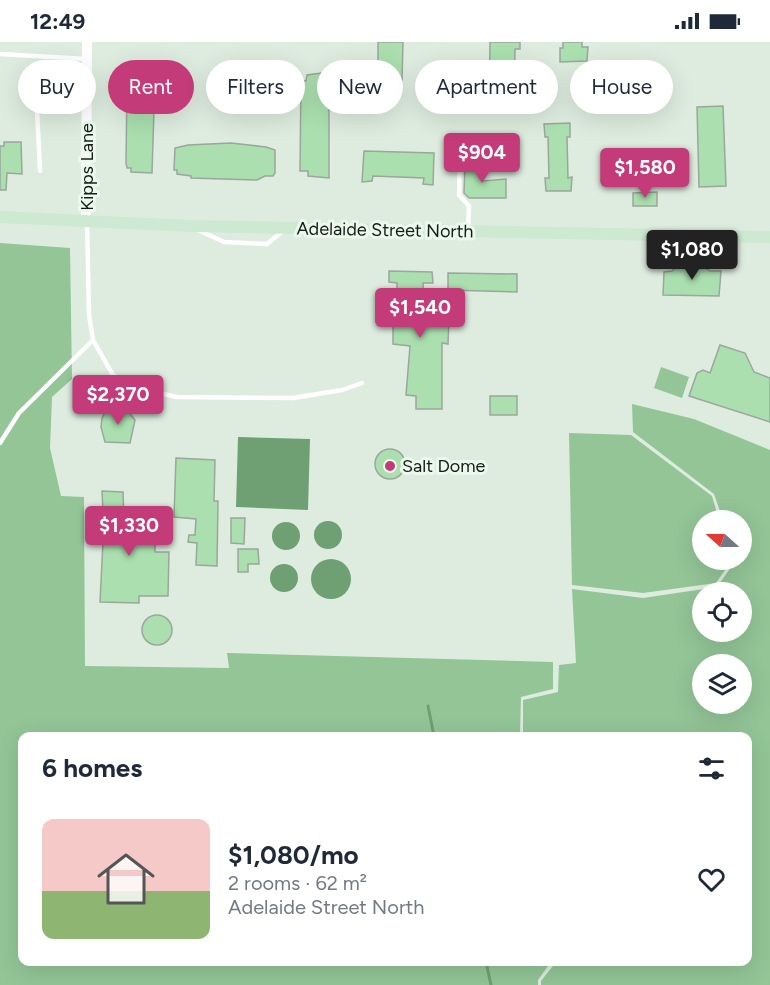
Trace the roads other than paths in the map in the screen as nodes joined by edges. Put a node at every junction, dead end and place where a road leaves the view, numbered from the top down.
1 (87, 42) edge
2 (0, 54) edge
3 (87, 59) joint
4 (37, 114) edge
5 (87, 114) edge
6 (478, 154) dead end
7 (40, 171) dead end
8 (0, 217) edge
9 (86, 221) junction
10 (468, 231) junction
11 (770, 237) edge
12 (93, 340) junction
13 (362, 383) dead end
14 (2, 436) edge
15 (0, 443) edge

1 - 3 street, Kipps Lane
2 - 3 lane
4 - 7 lane
5 - 9 street, Kipps Lane
6 - 10 lane
8 - 9 main road, Adelaide Street North
9 - 10 main road, Adelaide Street North
9 - 12 lane
10 - 11 main road, Adelaide Street North
12 - 13 lane
12 - 14 lane
14 - 15 lane

